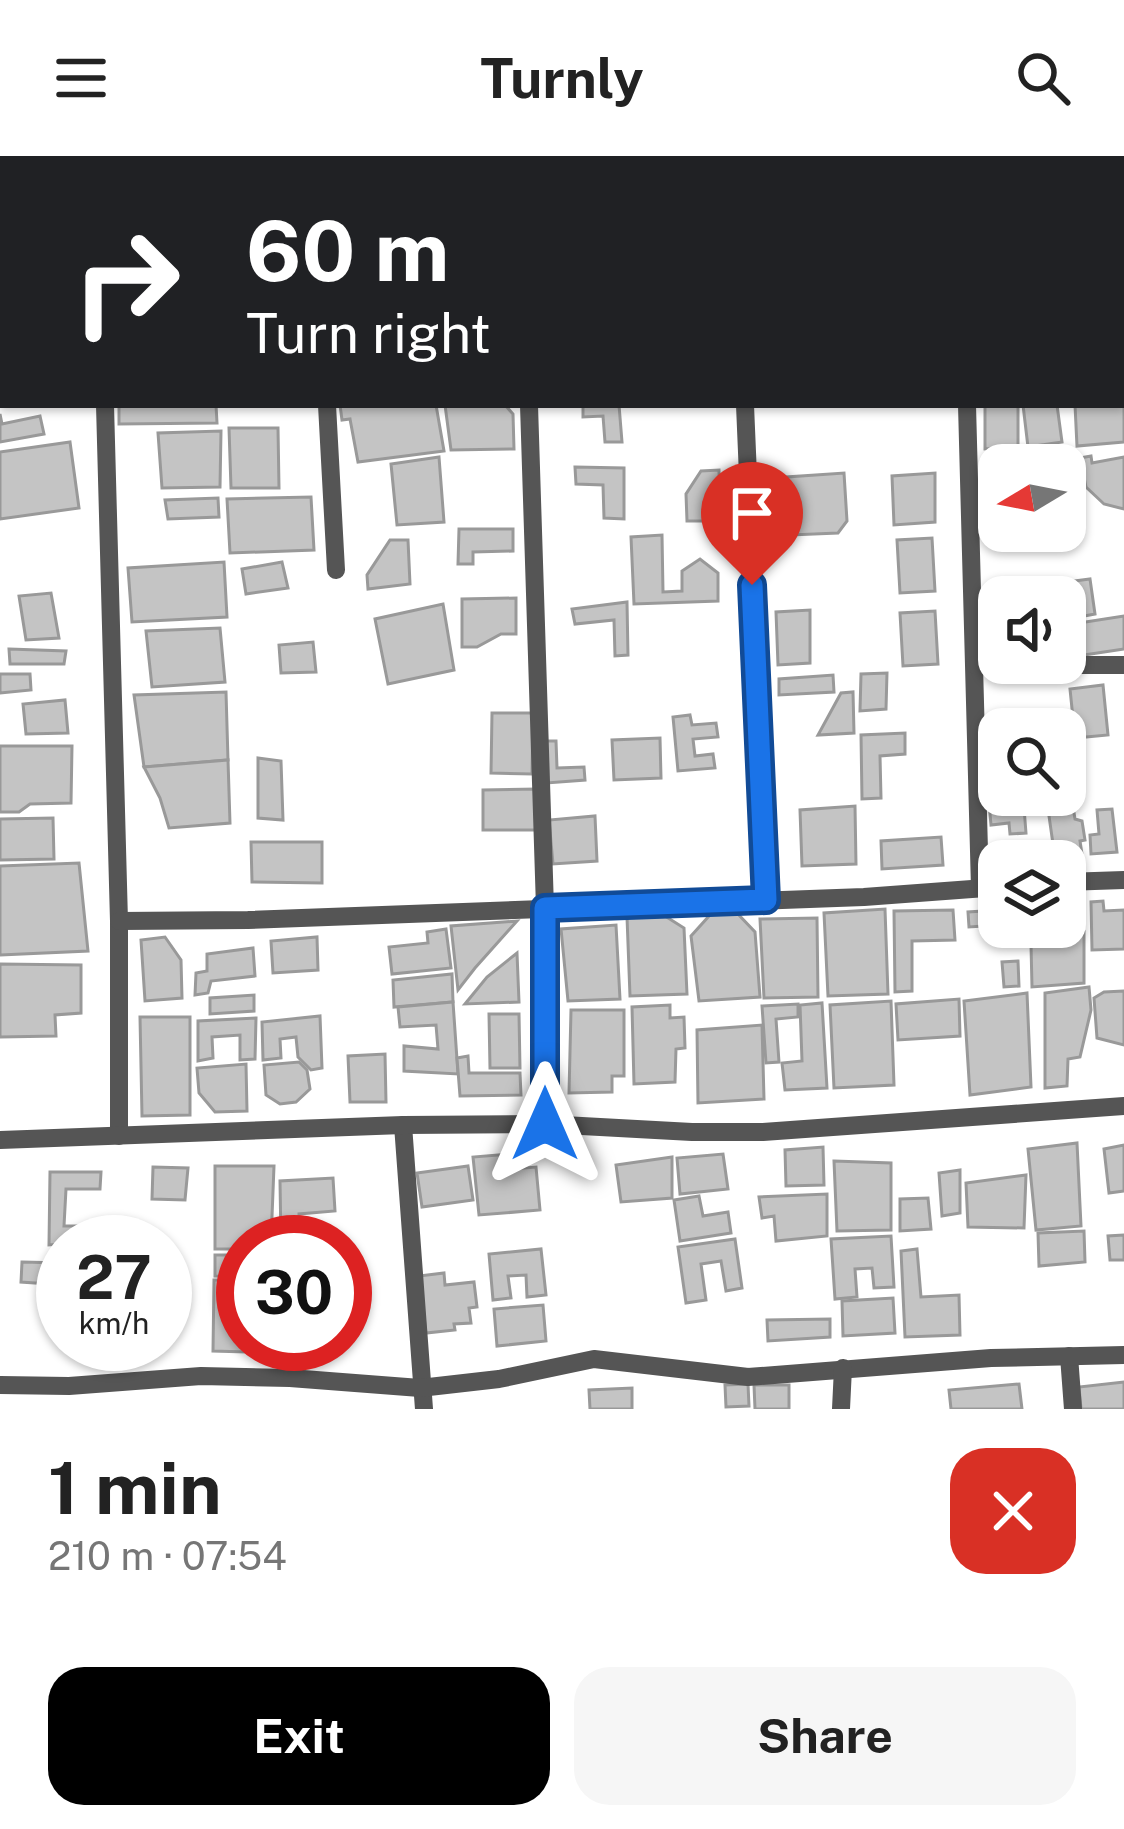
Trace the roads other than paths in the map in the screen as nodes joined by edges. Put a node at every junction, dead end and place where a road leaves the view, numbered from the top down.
1 (105, 408) edge
2 (327, 408) edge
3 (530, 408) edge
4 (745, 408) edge
5 (967, 408) edge
6 (336, 570) dead end
7 (975, 665) junction
8 (1124, 665) edge
9 (987, 840) edge
10 (1124, 880) edge
11 (1086, 881) edge
12 (978, 889) edge
13 (766, 900) junction
14 (545, 908) junction
15 (119, 921) junction
16 (1124, 1106) edge
17 (545, 1124) junction
18 (404, 1126) junction
19 (119, 1136) junction
20 (0, 1140) edge
21 (1124, 1355) edge
22 (1070, 1356) junction
23 (843, 1368) junction
24 (0, 1385) edge
25 (420, 1388) junction
26 (424, 1409) edge
27 (842, 1409) edge
28 (1073, 1409) edge

1 - 15 street
2 - 6 street
3 - 14 street
4 - 13 street
5 - 7 street
7 - 8 street
7 - 9 street
10 - 11 street
12 - 13 street
13 - 14 street
14 - 15 street
14 - 17 street
15 - 19 street
16 - 17 street
17 - 18 street
18 - 19 street
18 - 25 street
19 - 20 street
21 - 22 street
22 - 23 street
22 - 28 street
23 - 25 street
23 - 27 street
24 - 25 street
25 - 26 street

